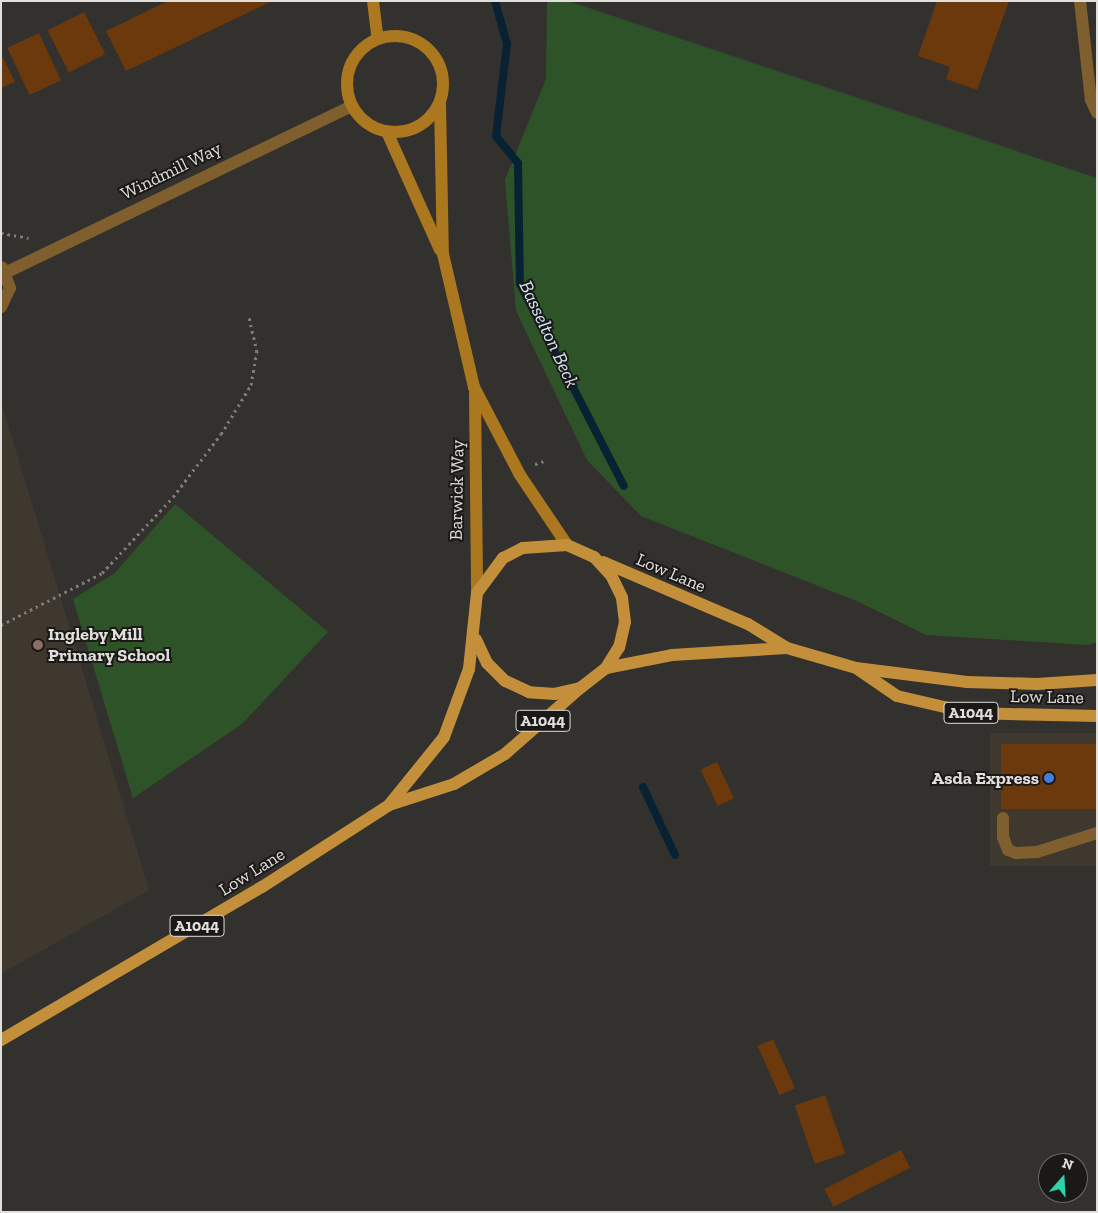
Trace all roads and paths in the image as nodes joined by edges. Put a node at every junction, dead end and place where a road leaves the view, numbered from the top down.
1 (372, 1) edge
2 (1080, 1) edge
3 (378, 39) junction
4 (440, 103) junction
5 (352, 106) junction
6 (1097, 113) edge
7 (387, 132) junction
8 (1, 233) edge
9 (32, 238) dead end
10 (442, 254) junction
11 (4, 268) edge
12 (1, 307) edge
13 (249, 316) dead end
14 (474, 387) junction
15 (567, 545) junction
16 (594, 557) junction
17 (477, 594) junction
18 (1, 625) edge
19 (476, 639) junction
20 (787, 648) junction
21 (606, 668) junction
22 (856, 668) junction
23 (1097, 680) edge
24 (580, 688) junction
25 (1097, 716) edge
26 (389, 805) junction
27 (1002, 818) dead end
28 (1097, 833) edge
29 (1, 1040) edge

1 - 3 street
2 - 6 street
3 - 4 street
3 - 5 street
4 - 7 street
4 - 10 street, Barwick Way
5 - 7 street
5 - 11 street, Windmill Way
7 - 10 street, Barwick Way
8 - 9 path
10 - 14 street, Barwick Way
11 - 12 street, Windmill Way
13 - 18 path
14 - 15 street, Barwick Way
14 - 17 street, Barwick Way
15 - 16 main road
15 - 17 main road
16 - 20 main road, Low Lane / A1044
16 - 21 main road
17 - 19 main road
19 - 24 main road
19 - 26 main road, Low Lane / A1044
20 - 21 main road, Low Lane / A1044
20 - 22 main road, Low Lane / A1044
21 - 24 main road
22 - 23 main road, Low Lane / A1044
22 - 25 main road, Low Lane / A1044
24 - 26 main road, Low Lane / A1044
26 - 29 main road, Low Lane / A1044
27 - 28 street

